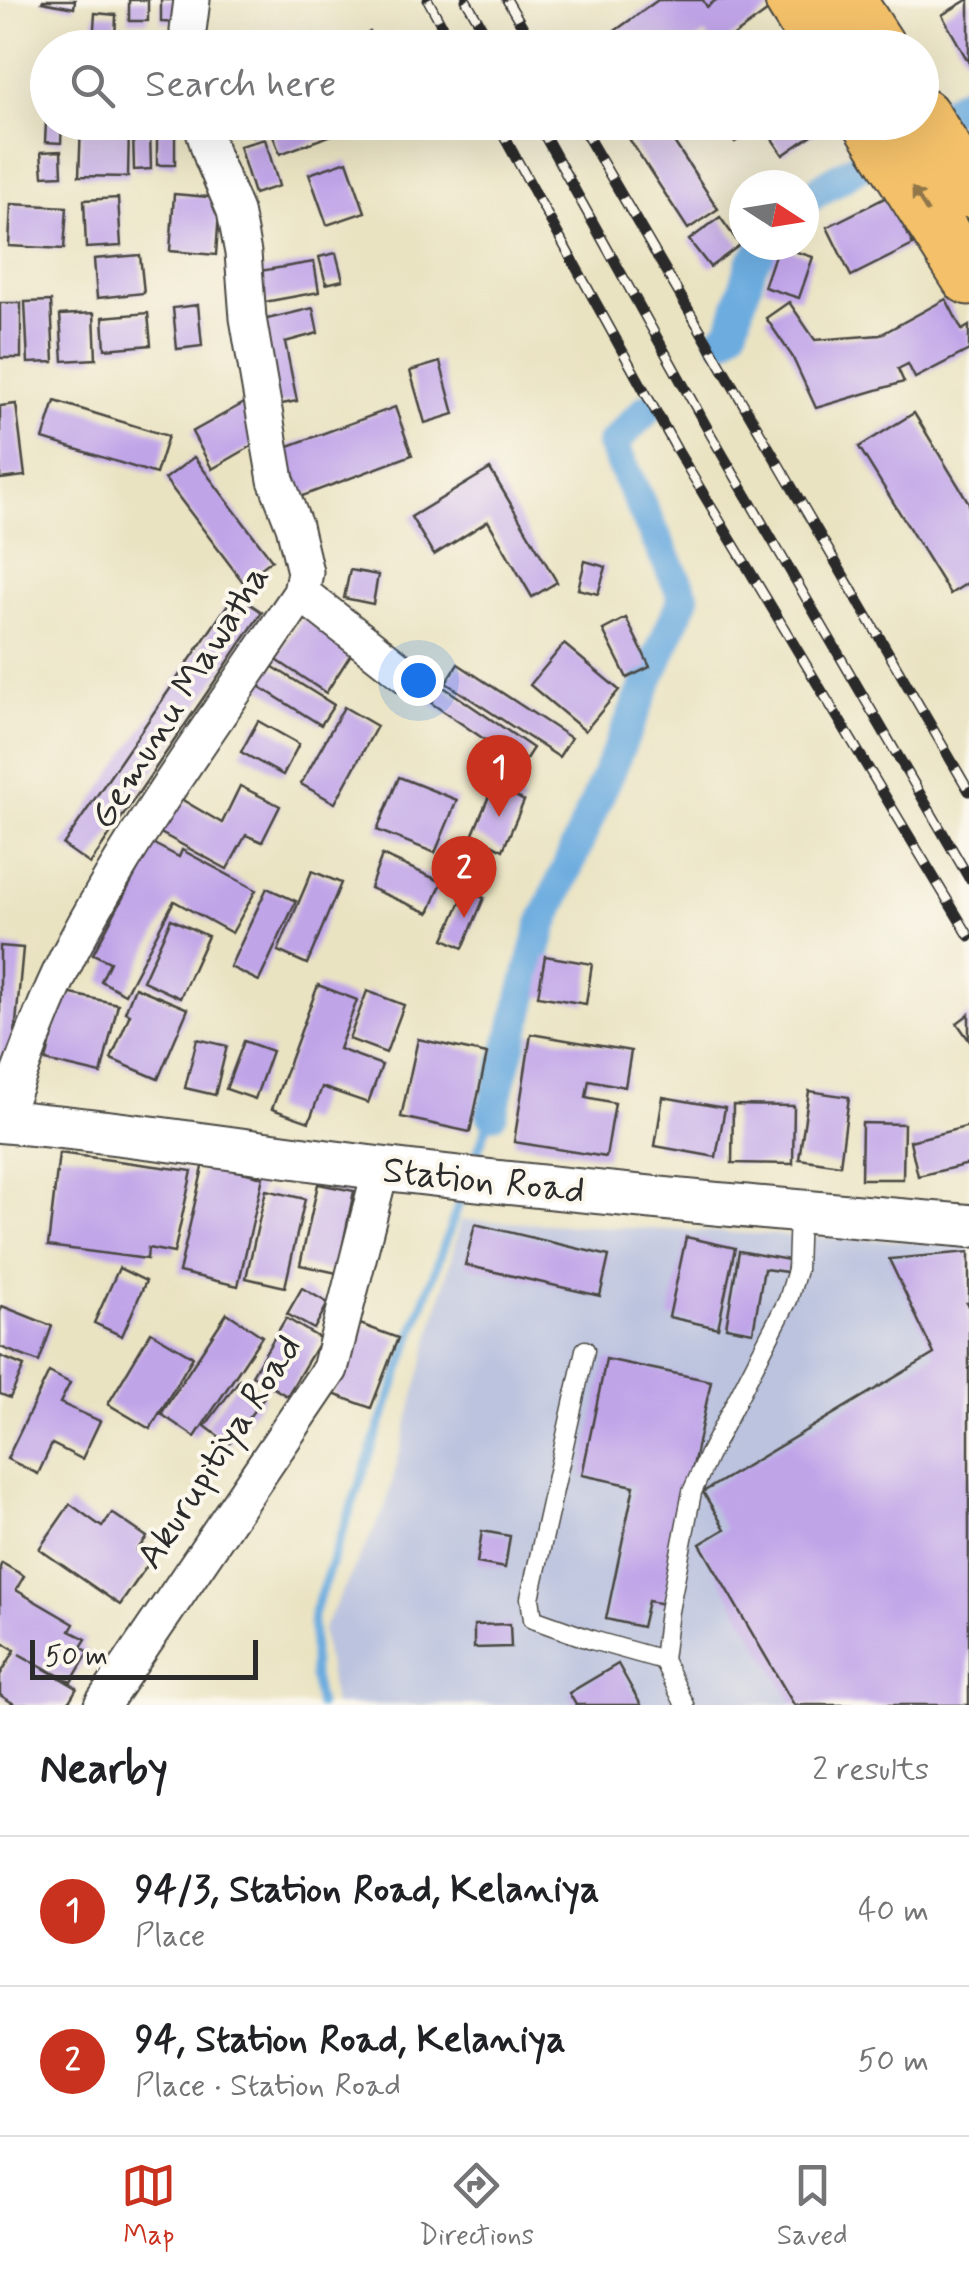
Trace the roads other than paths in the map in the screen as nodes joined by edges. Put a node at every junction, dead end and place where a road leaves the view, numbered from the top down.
1 (192, 0) edge
2 (794, 0) edge
3 (847, 0) edge
4 (188, 30) edge
5 (812, 30) edge
6 (866, 30) edge
7 (207, 140) edge
8 (882, 140) edge
9 (937, 140) edge
10 (969, 190) edge
11 (969, 278) edge
12 (301, 593) junction
13 (412, 679) dead end
14 (0, 1121) edge
15 (380, 1168) junction
16 (799, 1212) junction
17 (969, 1226) edge
18 (586, 1350) dead end
19 (662, 1660) junction
20 (102, 1705) edge
21 (685, 1705) edge

1 - 4 street
2 - 5 highway
3 - 6 highway
7 - 12 street, Gemunu Mawatha
11 -> 8 highway
9 - 10 highway
12 - 13 street
12 - 14 street, Gemunu Mawatha
14 - 15 street, Station Road
15 - 16 street, Station Road
15 - 20 street, Akurupitiya Road
16 - 17 street, Station Road
16 - 19 lane
18 - 19 lane
19 - 21 lane

